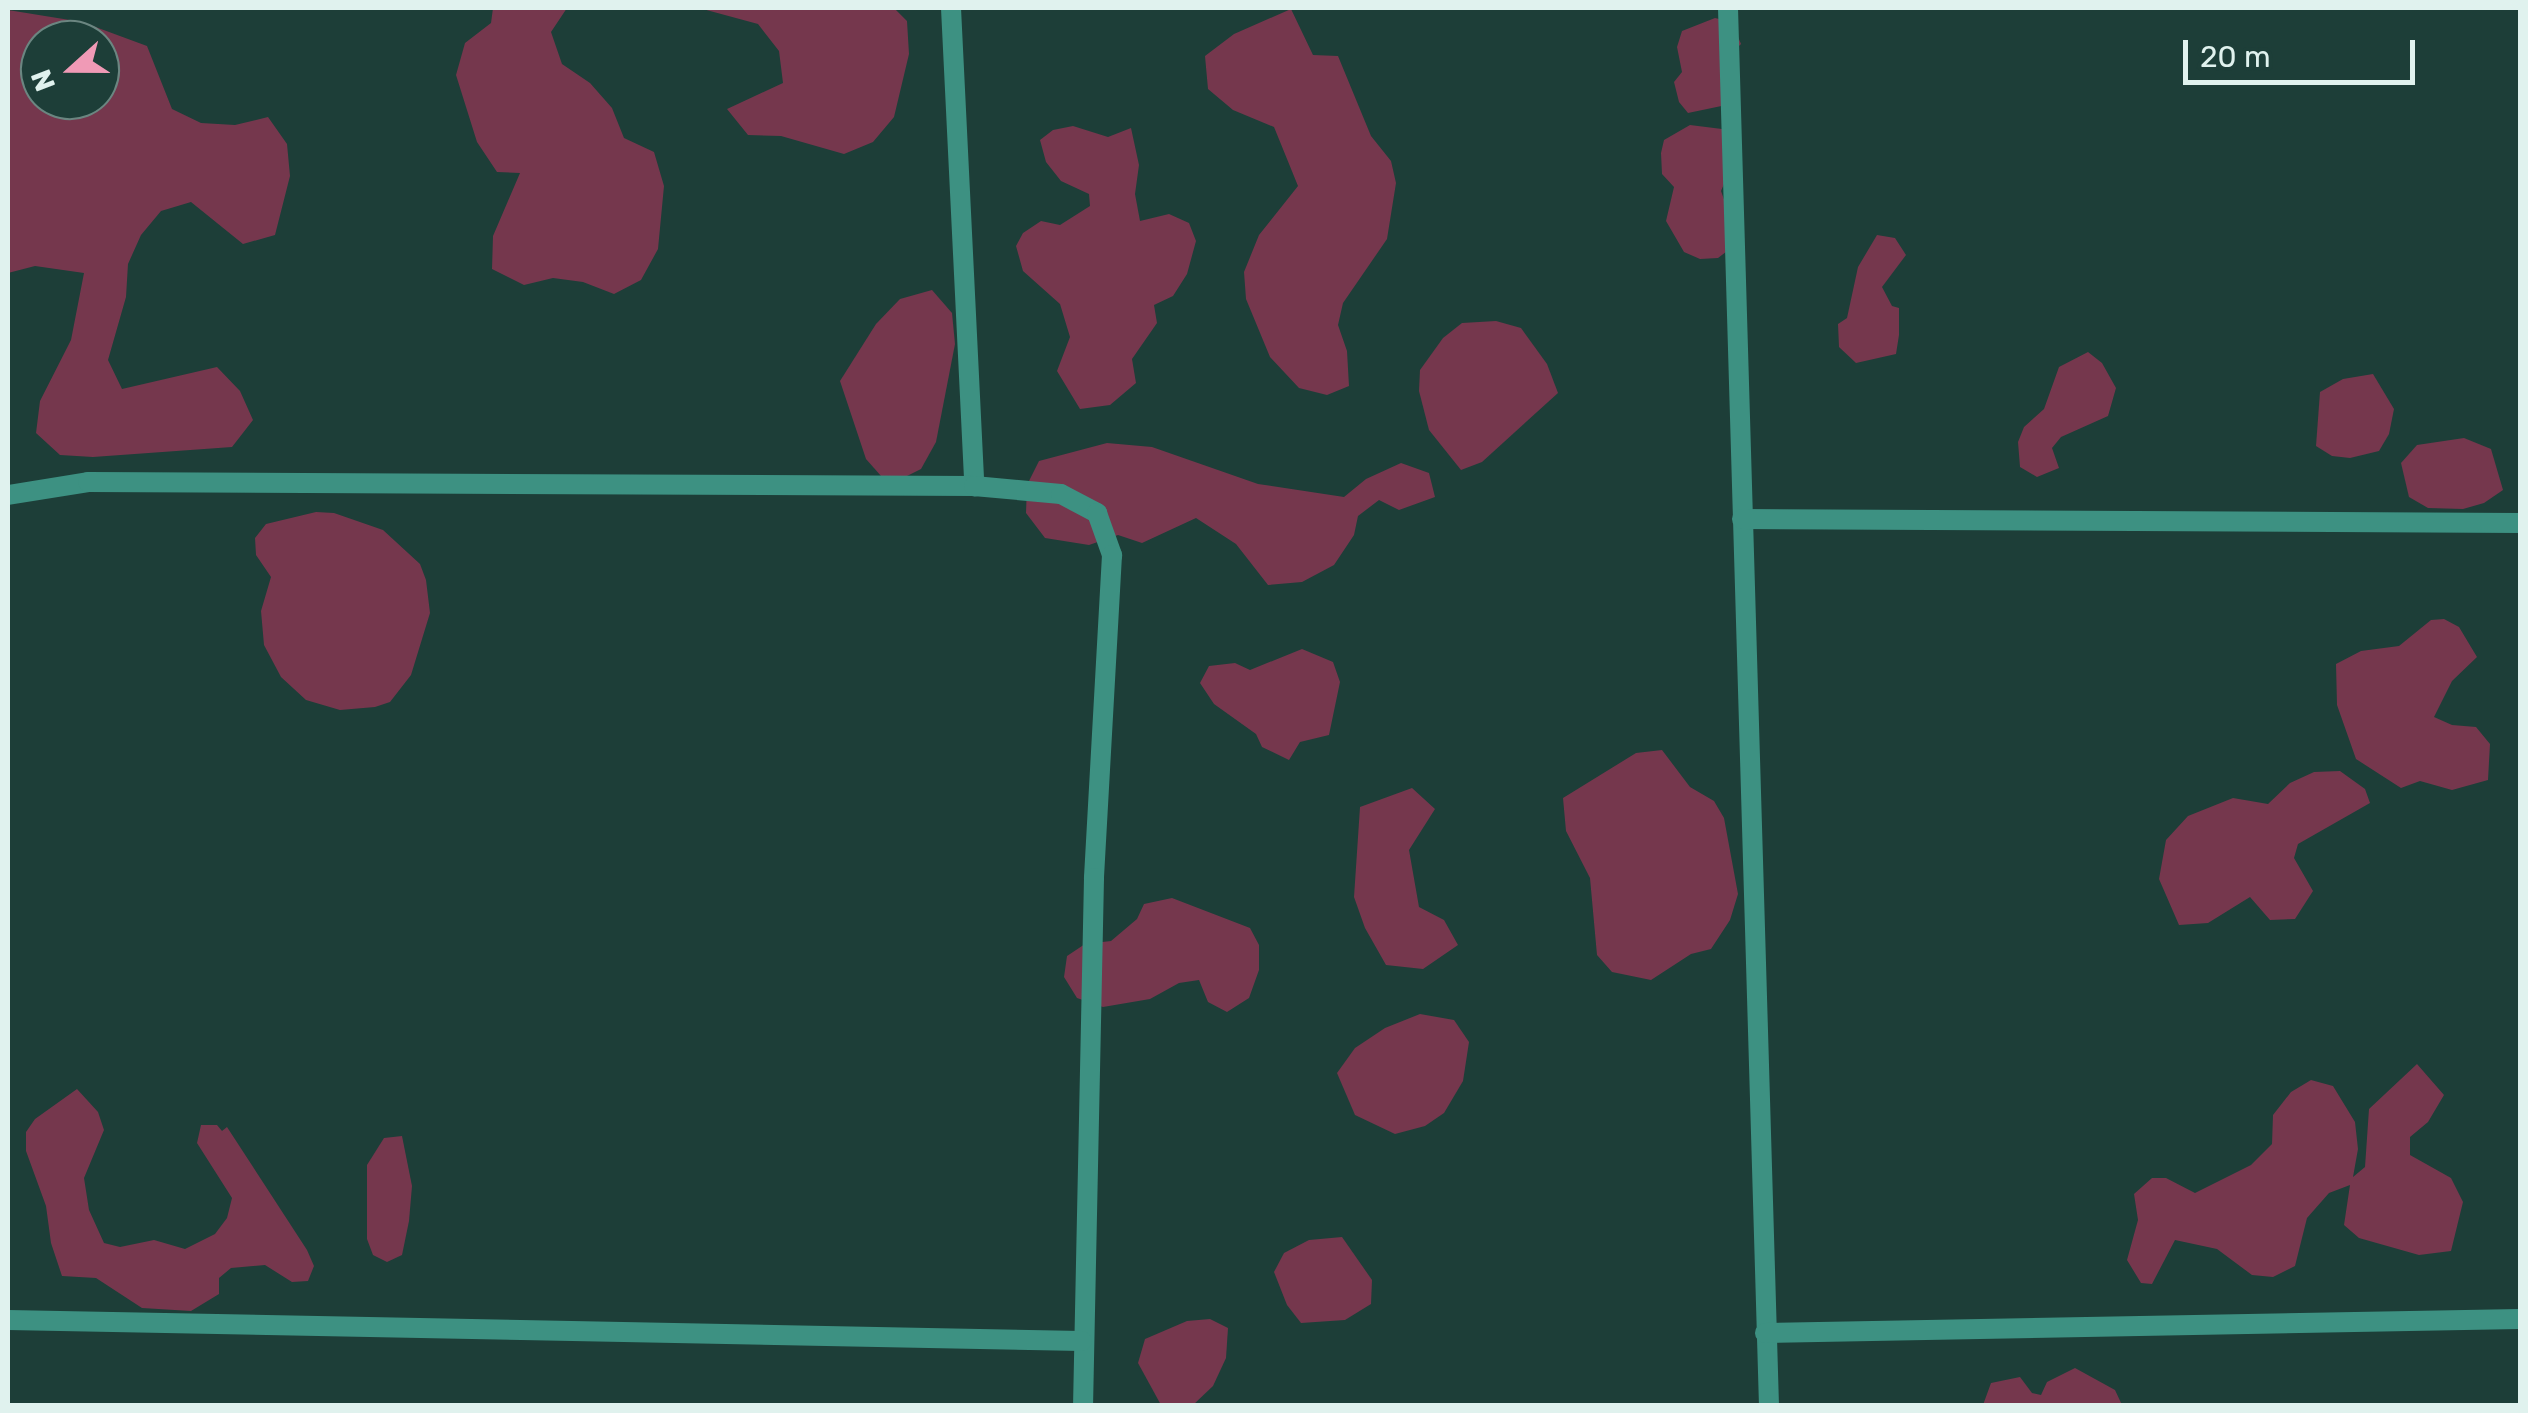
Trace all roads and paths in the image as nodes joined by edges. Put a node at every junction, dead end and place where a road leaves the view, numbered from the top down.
1 (951, 8) edge
2 (1728, 8) edge
3 (974, 486) junction
4 (8, 495) edge
5 (1742, 519) junction
6 (2520, 524) edge
7 (2520, 1319) edge
8 (8, 1320) edge
9 (1764, 1333) junction
10 (1082, 1341) junction
11 (1083, 1406) edge
12 (1769, 1406) edge

1 - 3 street
2 - 5 street
3 - 4 street
3 - 10 street
5 - 6 street
5 - 9 street
7 - 9 street
8 - 10 street
9 - 12 street
10 - 11 street

